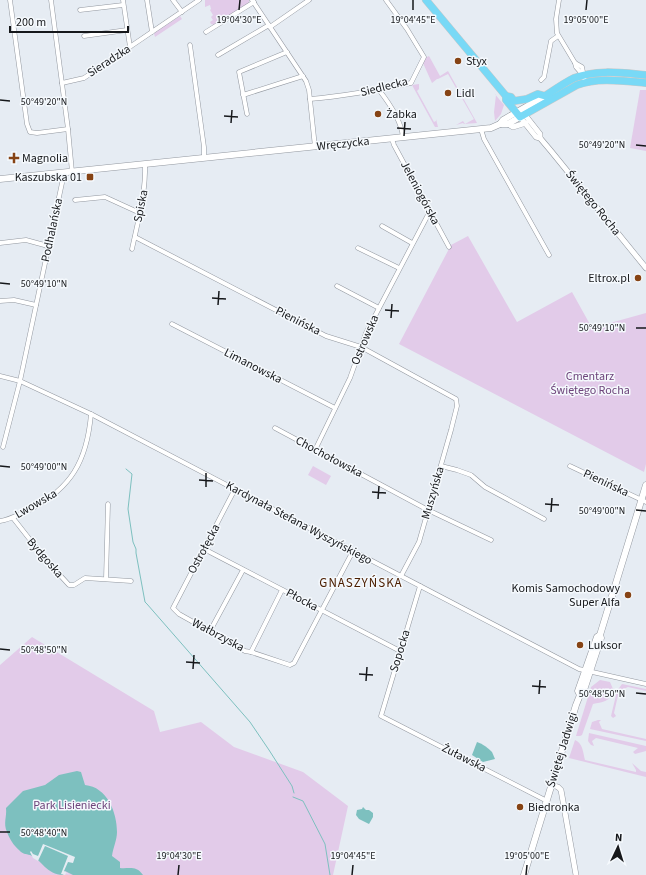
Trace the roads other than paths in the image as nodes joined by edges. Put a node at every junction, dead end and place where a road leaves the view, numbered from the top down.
1 (10, 0) edge
2 (51, 0) edge
3 (147, 0) edge
4 (173, 0) edge
5 (199, 0) edge
6 (309, 0) edge
7 (386, 0) edge
8 (426, 0) edge
9 (559, 0) edge
10 (253, 1) edge
11 (123, 2) edge
12 (80, 10) dead end
13 (182, 12) junction
14 (270, 26) junction
15 (127, 30) junction
16 (152, 32) junction
17 (206, 32) dead end
18 (84, 36) dead end
19 (558, 36) junction
20 (190, 45) dead end
21 (130, 47) junction
22 (287, 52) junction
23 (218, 55) dead end
24 (646, 75) edge
25 (303, 76) junction
26 (584, 79) junction
27 (541, 80) dead end
28 (62, 83) junction
29 (646, 83) edge
30 (379, 90) junction
31 (243, 95) junction
32 (506, 96) junction
33 (545, 96) junction
34 (310, 99) junction
35 (514, 101) junction
36 (247, 114) dead end
37 (521, 114) junction
38 (500, 124) junction
39 (508, 124) junction
40 (526, 124) junction
41 (68, 129) junction
42 (481, 129) junction
43 (403, 138) junction
44 (540, 138) junction
45 (392, 139) junction
46 (315, 147) junction
47 (204, 158) junction
48 (145, 164) junction
49 (72, 172) junction
50 (62, 173) junction
51 (0, 179) edge
52 (75, 200) dead end
53 (430, 211) junction
54 (140, 213) junction
55 (382, 226) dead end
56 (135, 237) junction
57 (0, 243) edge
58 (412, 243) junction
59 (48, 246) junction
60 (449, 247) dead end
61 (358, 248) dead end
62 (132, 249) dead end
63 (549, 255) dead end
64 (399, 268) junction
65 (646, 268) edge
66 (337, 286) dead end
67 (0, 301) edge
68 (36, 305) junction
69 (379, 308) junction
70 (172, 324) dead end
71 (361, 347) junction
72 (0, 376) edge
73 (20, 381) junction
74 (457, 406) joint
75 (334, 408) junction
76 (91, 414) junction
77 (275, 428) dead end
78 (3, 447) dead end
79 (316, 450) junction
80 (441, 466) junction
81 (570, 466) dead end
82 (646, 485) edge
83 (235, 489) junction
84 (644, 501) edge
85 (108, 504) dead end
86 (428, 510) junction
87 (13, 518) junction
88 (544, 519) dead end
89 (0, 522) edge
90 (491, 540) dead end
91 (204, 549) junction
92 (353, 551) junction
93 (243, 570) junction
94 (401, 576) junction
95 (106, 579) junction
96 (131, 581) dead end
97 (420, 586) junction
98 (282, 590) junction
99 (173, 608) joint
100 (322, 610) junction
101 (210, 631) junction
102 (400, 651) junction
103 (251, 652) junction
104 (588, 671) junction
105 (646, 684) edge
106 (381, 716) joint
107 (552, 785) junction
108 (547, 801) junction
109 (524, 875) edge
110 (576, 875) edge

1 - 41 street
2 - 28 street
3 - 16 street
4 - 13 street
5 - 13 street, Sieradzka
6 - 14 street
7 - 30 street, Siedlecka
8 - 32 main road, Świętego Rocha
9 - 19 street
10 - 14 street
10 - 17 street
11 - 12 street
11 - 15 street
13 - 16 street, Sieradzka
14 - 22 street
14 - 23 street
15 - 18 street, Sieradzka
15 - 21 street
16 - 21 street, Sieradzka
19 - 26 street
19 - 27 street
20 - 47 street
21 - 28 street, Sieradzka
22 - 25 street
22 - 31 street
24 - 26 main road
25 - 31 street
25 - 34 street
26 - 29 main road
26 - 33 main road
26 - 37 main road
28 - 41 street
30 - 34 street, Siedlecka
30 - 43 street
31 - 36 street
32 - 35 main road, Świętego Rocha
32 - 37 main road, Świętego Rocha
33 - 35 main road
33 - 37 main road
34 - 46 street
35 - 37 main road, Świętego Rocha
37 - 38 main road, Wręczycka
37 - 39 main road
37 - 40 street, Świętego Rocha
37 - 44 street, Świętego Rocha
38 - 39 main road, Wręczycka
38 - 42 main road, Wręczycka
39 - 40 street
40 - 44 street, Świętego Rocha
41 - 49 street
42 - 43 main road, Wręczycka
42 - 63 street
43 - 45 main road, Wręczycka
44 - 65 street, Świętego Rocha
45 - 46 main road, Wręczycka
45 - 53 street, Jeleniogórska
46 - 47 main road, Wręczycka
47 - 48 main road, Wręczycka
48 - 49 main road, Wręczycka
48 - 54 street, Spiska
49 - 50 main road, Wręczycka
50 - 51 main road, Wręczycka
50 - 59 street, Podhalańska
52 - 54 street
53 - 58 street, Ostrowska
53 - 60 street, Jeleniogórska
54 - 56 street, Spiska
55 - 58 street
56 - 62 street, Spiska
56 - 71 street, Pienińska
57 - 59 street
58 - 64 street, Ostrowska
59 - 68 street, Podhalańska
61 - 64 street
64 - 69 street, Ostrowska
66 - 69 street
67 - 68 street
68 - 73 street, Podhalańska
69 - 71 street, Ostrowska
70 - 75 street, Limanowska
71 - 74 street, Pienińska
71 - 75 street, Ostrowska
72 - 73 street, Kardynała Stefana Wyszyńskiego
73 - 76 street, Kardynała Stefana Wyszyńskiego
73 - 78 street, Podhalańska
74 - 80 street, Muszyńska
75 - 79 street, Ostrowska
76 - 83 street, Kardynała Stefana Wyszyńskiego
76 - 87 street, Lwowska
77 - 79 street, Chochołowska
79 - 86 street, Chochołowska
80 - 86 street, Muszyńska
80 - 88 street
81 - 84 street, Pienińska
82 - 84 main road, Świętej Jadwigi
83 - 91 street, Ostrołęcka
83 - 92 street, Kardynała Stefana Wyszyńskiego
84 - 104 main road, Świętej Jadwigi
85 - 95 street
86 - 90 street, Chochołowska
86 - 94 street, Muszyńska
87 - 89 street, Lwowska
87 - 95 street, Bydgoska
91 - 93 street, Płocka
91 - 99 street, Ostrołęcka
92 - 94 street, Kardynała Stefana Wyszyńskiego
92 - 100 street
93 - 98 street, Płocka
93 - 101 street
94 - 97 street, Kardynała Stefana Wyszyńskiego
95 - 96 street, Bydgoska
97 - 102 street, Sopocka
97 - 104 street, Kardynała Stefana Wyszyńskiego
98 - 100 street, Płocka
98 - 103 street
99 - 101 street, Wałbrzyska
100 - 102 street, Płocka
100 - 103 street, Wałbrzyska
101 - 103 street, Wałbrzyska
102 - 106 street, Sopocka
104 - 105 street, Kardynała Stefana Wyszyńskiego
104 - 107 main road, Świętej Jadwigi
106 - 108 street, Żuławska
107 - 108 main road, Świętej Jadwigi
107 - 110 street
108 - 109 main road, Świętej Jadwigi

